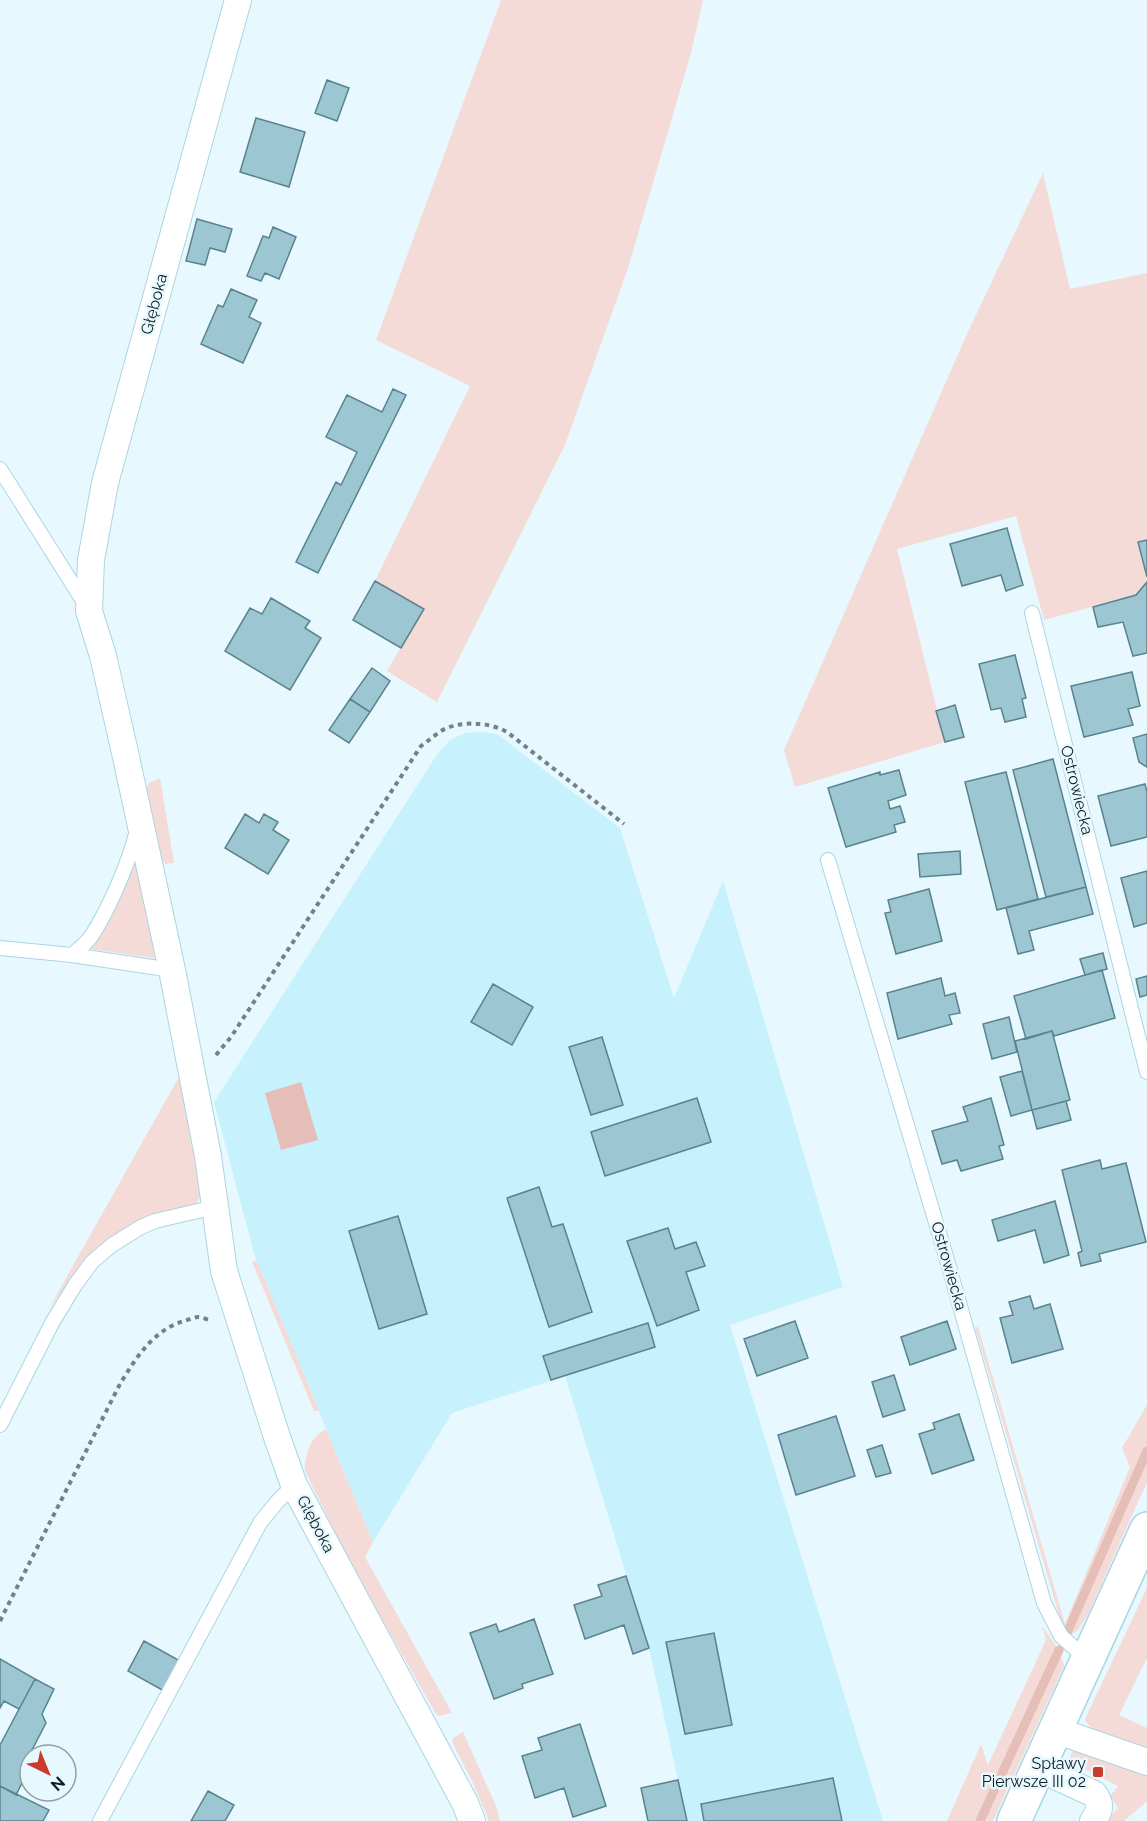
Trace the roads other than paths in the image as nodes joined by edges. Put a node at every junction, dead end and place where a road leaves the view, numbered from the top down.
1 (238, 0) edge
2 (0, 469) edge
3 (89, 611) junction
4 (1032, 613) dead end
5 (140, 819) junction
6 (828, 860) dead end
7 (0, 948) edge
8 (72, 955) junction
9 (172, 970) junction
10 (1147, 1072) edge
11 (215, 1207) junction
12 (0, 1425) edge
13 (294, 1485) junction
14 (1147, 1528) edge
15 (1088, 1660) junction
16 (1055, 1730) junction
17 (1147, 1762) edge
18 (1038, 1767) junction
19 (100, 1821) edge
20 (472, 1821) edge
21 (1014, 1821) edge
22 (1093, 1821) edge

1 - 3 street, Głęboka
2 - 3 lane
3 - 5 street, Głęboka
4 - 10 lane, Ostrowiecka
5 - 8 lane
5 - 9 street, Głęboka
6 - 15 lane, Ostrowiecka
7 - 8 lane
8 - 9 lane
9 - 11 street, Głęboka
11 - 12 lane
11 - 13 street, Głęboka
13 - 19 lane
13 - 20 street, Głęboka
14 - 15 street
15 - 16 street
16 - 17 street
16 - 18 street
18 - 21 street
18 - 22 street

